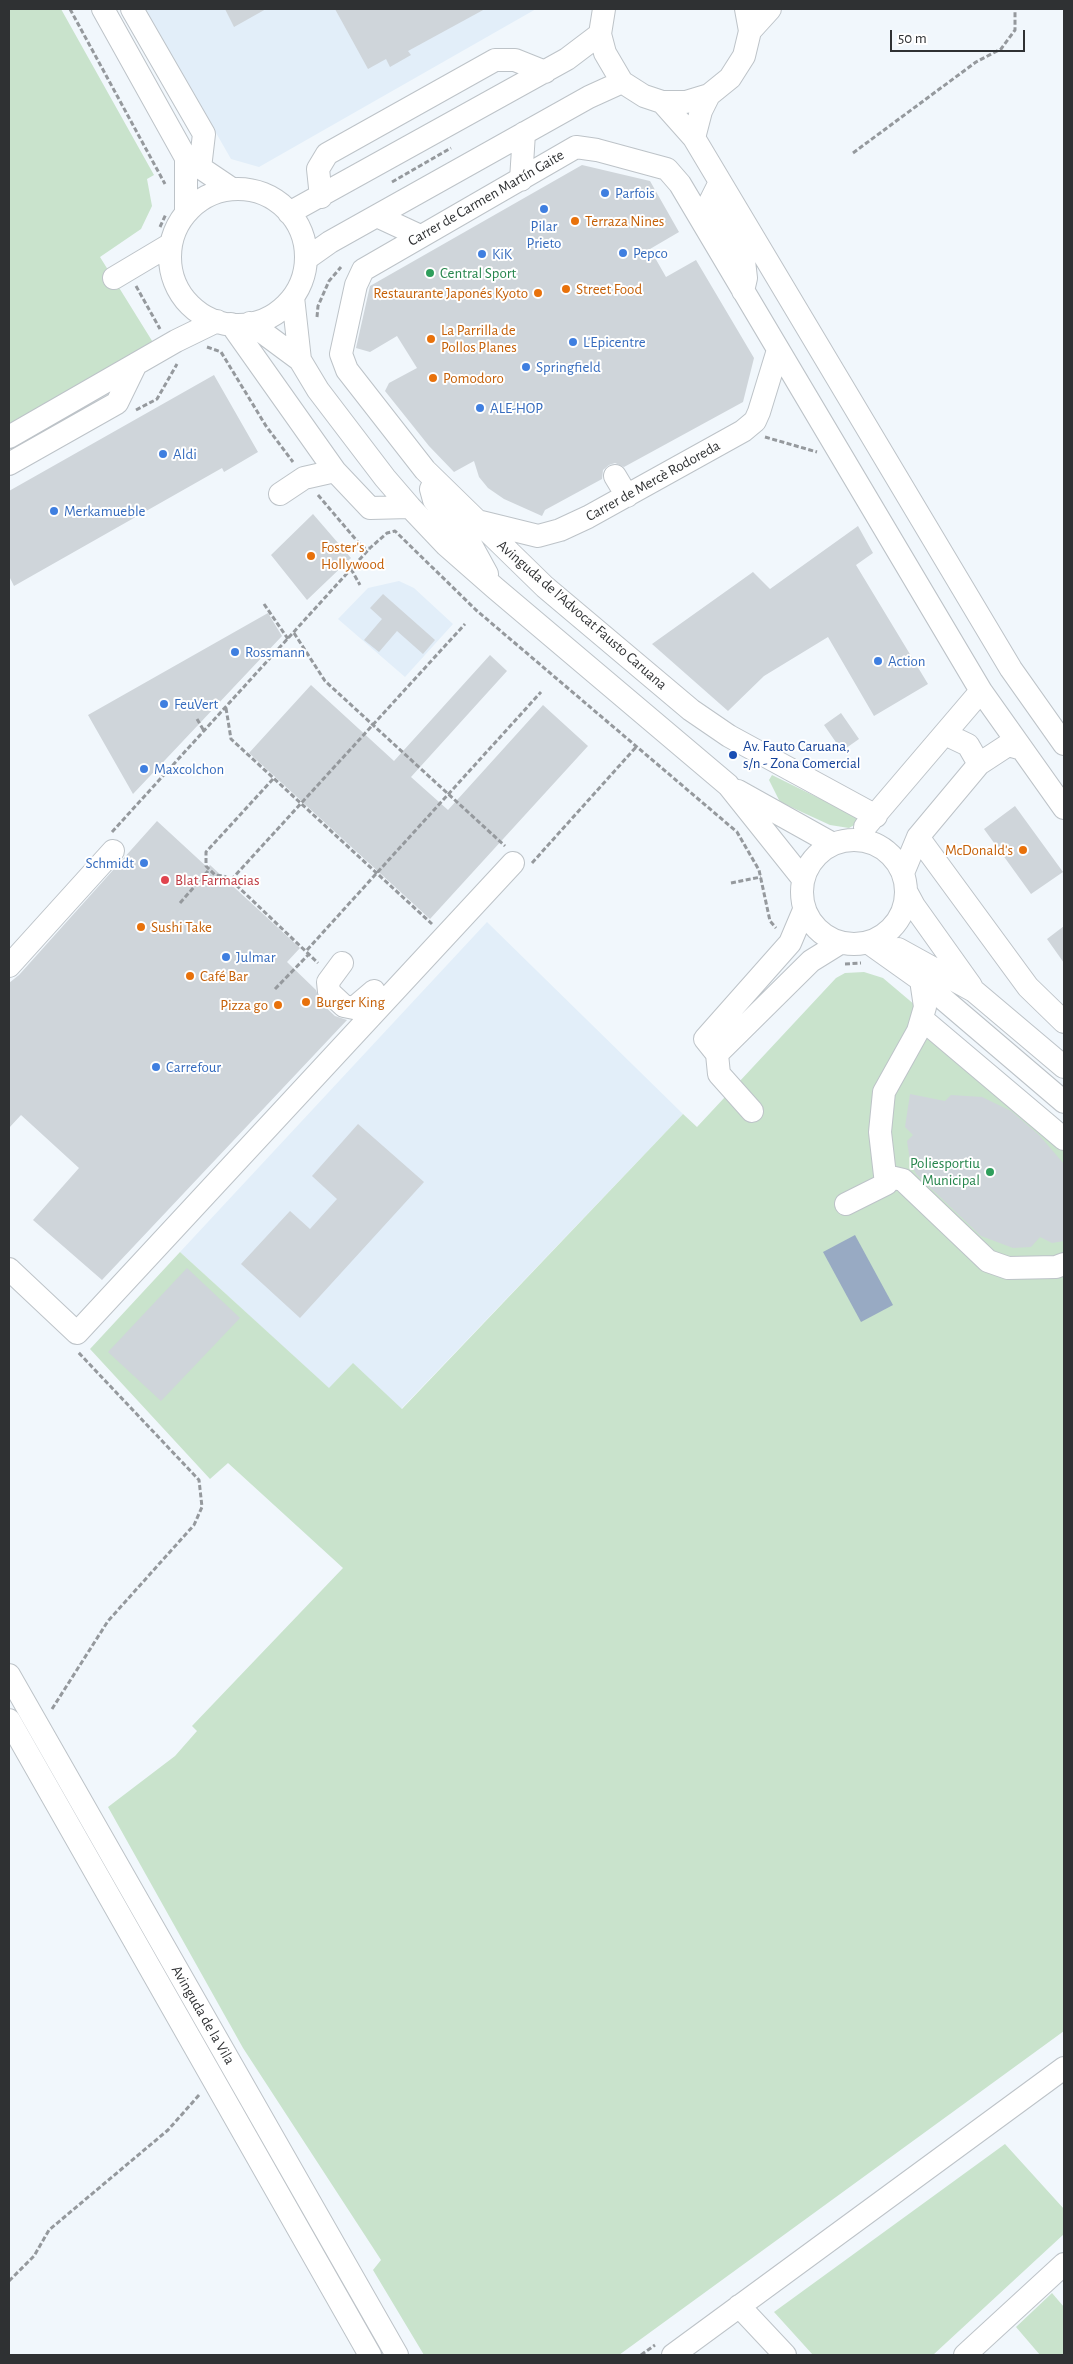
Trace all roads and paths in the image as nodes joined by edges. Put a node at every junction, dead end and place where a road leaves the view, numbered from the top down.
1 (103, 9) edge
2 (132, 9) edge
3 (604, 9) edge
4 (746, 9) edge
5 (770, 9) edge
6 (1015, 9) edge
7 (750, 30) junction
8 (600, 34) junction
9 (544, 72) junction
10 (622, 82) junction
11 (709, 95) junction
12 (662, 102) junction
13 (524, 133) junction
14 (694, 138) junction
15 (853, 153) dead end
16 (193, 163) junction
17 (521, 180) junction
18 (720, 182) junction
19 (232, 189) junction
20 (321, 197) junction
21 (186, 213) junction
22 (289, 213) junction
23 (377, 216) junction
24 (420, 236) junction
25 (171, 244) junction
26 (306, 259) junction
27 (114, 278) dead end
28 (743, 291) junction
29 (293, 297) junction
30 (190, 304) junction
31 (233, 323) junction
32 (176, 341) junction
33 (778, 350) junction
34 (341, 354) joint
35 (300, 360) junction
36 (136, 364) junction
37 (743, 430) junction
38 (9, 437) edge
39 (320, 448) junction
40 (838, 449) junction
41 (9, 464) edge
42 (335, 470) junction
43 (425, 470) junction
44 (615, 476) dead end
45 (304, 478) junction
46 (280, 494) dead end
47 (626, 496) junction
48 (410, 507) junction
49 (475, 520) junction
50 (370, 548) dead end
51 (351, 569) junction
52 (360, 585) dead end
53 (495, 588) junction
54 (264, 604) dead end
55 (465, 624) dead end
56 (294, 632) junction
57 (288, 638) junction
58 (981, 691) junction
59 (541, 692) dead end
60 (226, 707) junction
61 (197, 719) dead end
62 (372, 726) junction
63 (204, 731) junction
64 (945, 734) junction
65 (1064, 744) edge
66 (637, 746) dead end
67 (1022, 749) junction
68 (979, 764) junction
69 (620, 765) dead end
70 (273, 779) junction
71 (728, 785) junction
72 (448, 794) junction
73 (1064, 808) edge
74 (876, 816) junction
75 (918, 838) junction
76 (842, 842) junction
77 (110, 844) joint
78 (510, 856) joint
79 (208, 870) junction
80 (376, 873) junction
81 (761, 877) dead end
82 (803, 879) junction
83 (231, 880) junction
84 (731, 883) dead end
85 (905, 883) junction
86 (180, 903) dead end
87 (804, 910) junction
88 (445, 935) junction
89 (874, 941) junction
90 (840, 943) junction
91 (308, 952) junction
92 (9, 966) edge
93 (336, 969) joint
94 (275, 989) dead end
95 (374, 991) dead end
96 (974, 991) junction
97 (931, 1009) junction
98 (1064, 1022) edge
99 (717, 1054) junction
100 (1064, 1067) edge
101 (1064, 1102) edge
102 (752, 1111) dead end
103 (1064, 1139) edge
104 (886, 1176) junction
105 (846, 1204) dead end
106 (1064, 1264) edge
107 (9, 1269) edge
108 (77, 1333) junction
109 (9, 1675) edge
110 (9, 1720) edge
111 (39, 1729) junction
112 (1064, 2068) edge
113 (201, 2093) dead end
114 (1064, 2264) edge
115 (9, 2281) edge
116 (740, 2306) junction
117 (370, 2355) edge
118 (397, 2355) edge
119 (673, 2355) edge
120 (785, 2355) edge
121 (965, 2355) edge

1 - 16 street
2 - 16 street
3 - 8 street
4 - 7 street
5 - 7 street
6 - 15 path
7 - 11 street
8 - 9 street
8 - 10 street
9 - 20 street
9 - 20 street
10 - 12 street
10 - 13 street
11 - 12 street
11 - 14 street
12 - 14 street
13 - 17 street
13 - 23 street
14 - 18 street
16 - 19 street
16 - 21 street
17 - 24 street, Carrer de Carmen Martín Gaite
17 - 28 street, Carrer de Carmen Martín Gaite
18 - 28 street
18 - 65 street
19 - 21 street
19 - 22 street
20 - 22 street
21 - 25 street
22 - 26 street
23 - 24 street
23 - 26 street
24 - 34 street, Carrer de Carmen Martín Gaite
25 - 27 street
25 - 30 street
26 - 29 street
28 - 33 street, Carrer de Carmen Martín Gaite
29 - 31 street
29 - 35 street
30 - 31 street
30 - 32 street
31 - 32 street
31 - 35 street
31 - 39 street
32 - 36 street
33 - 37 street, Carrer de Mercè Rodoreda
33 - 40 street, Carrer de Carmen Martín Gaite
34 - 43 street, Avinguda de l'Advocat Fausto Caruana
35 - 48 street
36 - 38 street
36 - 41 street
37 - 40 path
37 - 47 street, Carrer de Mercè Rodoreda
39 - 42 street
39 - 45 street
40 - 58 street, Carrer de Carmen Martín Gaite
42 - 45 street
42 - 48 street
43 - 49 street, Avinguda de l'Advocat Fausto Caruana
43 - 53 street
44 - 47 street
45 - 46 street
47 - 49 street, Carrer de Mercè Rodoreda
48 - 53 street
49 - 74 street, Avinguda de l'Advocat Fausto Caruana
50 - 51 path
51 - 52 path
51 - 56 path
53 - 71 street
54 - 57 path
55 - 62 path
56 - 57 path
56 - 62 path
57 - 60 path
58 - 64 street
58 - 67 street, Carrer de Carmen Martín Gaite
59 - 72 path
60 - 63 path
60 - 70 path
61 - 63 path
62 - 72 path
62 - 83 path
63 - 77 path
64 - 68 street
64 - 74 street
66 - 69 path
67 - 68 street
67 - 73 street, Carrer de Carmen Martín Gaite
68 - 75 street
70 - 79 path
70 - 80 path
71 - 76 street
71 - 82 street
72 - 78 path
72 - 80 path
74 - 76 street
75 - 85 street
75 - 98 street
76 - 82 street
76 - 85 street
77 - 92 street
78 - 88 street
79 - 83 path
79 - 86 path
80 - 88 path
80 - 91 path
81 - 84 path
82 - 87 street
83 - 91 path
85 - 89 street
85 - 96 street
87 - 90 street
87 - 99 street
88 - 108 street
89 - 90 street
89 - 96 street
89 - 97 street
90 - 99 street
91 - 93 path
91 - 94 path
93 - 95 street
96 - 100 street
97 - 101 street
97 - 103 street
97 - 104 street
99 - 102 street
104 - 105 street
104 - 106 street
107 - 108 street
108 - 111 path
109 - 111 street, Avinguda de la Vila
110 - 117 street, Avinguda de la Vila
111 - 118 street, Avinguda de la Vila
112 - 116 street
113 - 115 path
114 - 121 street
116 - 119 street
116 - 120 street

